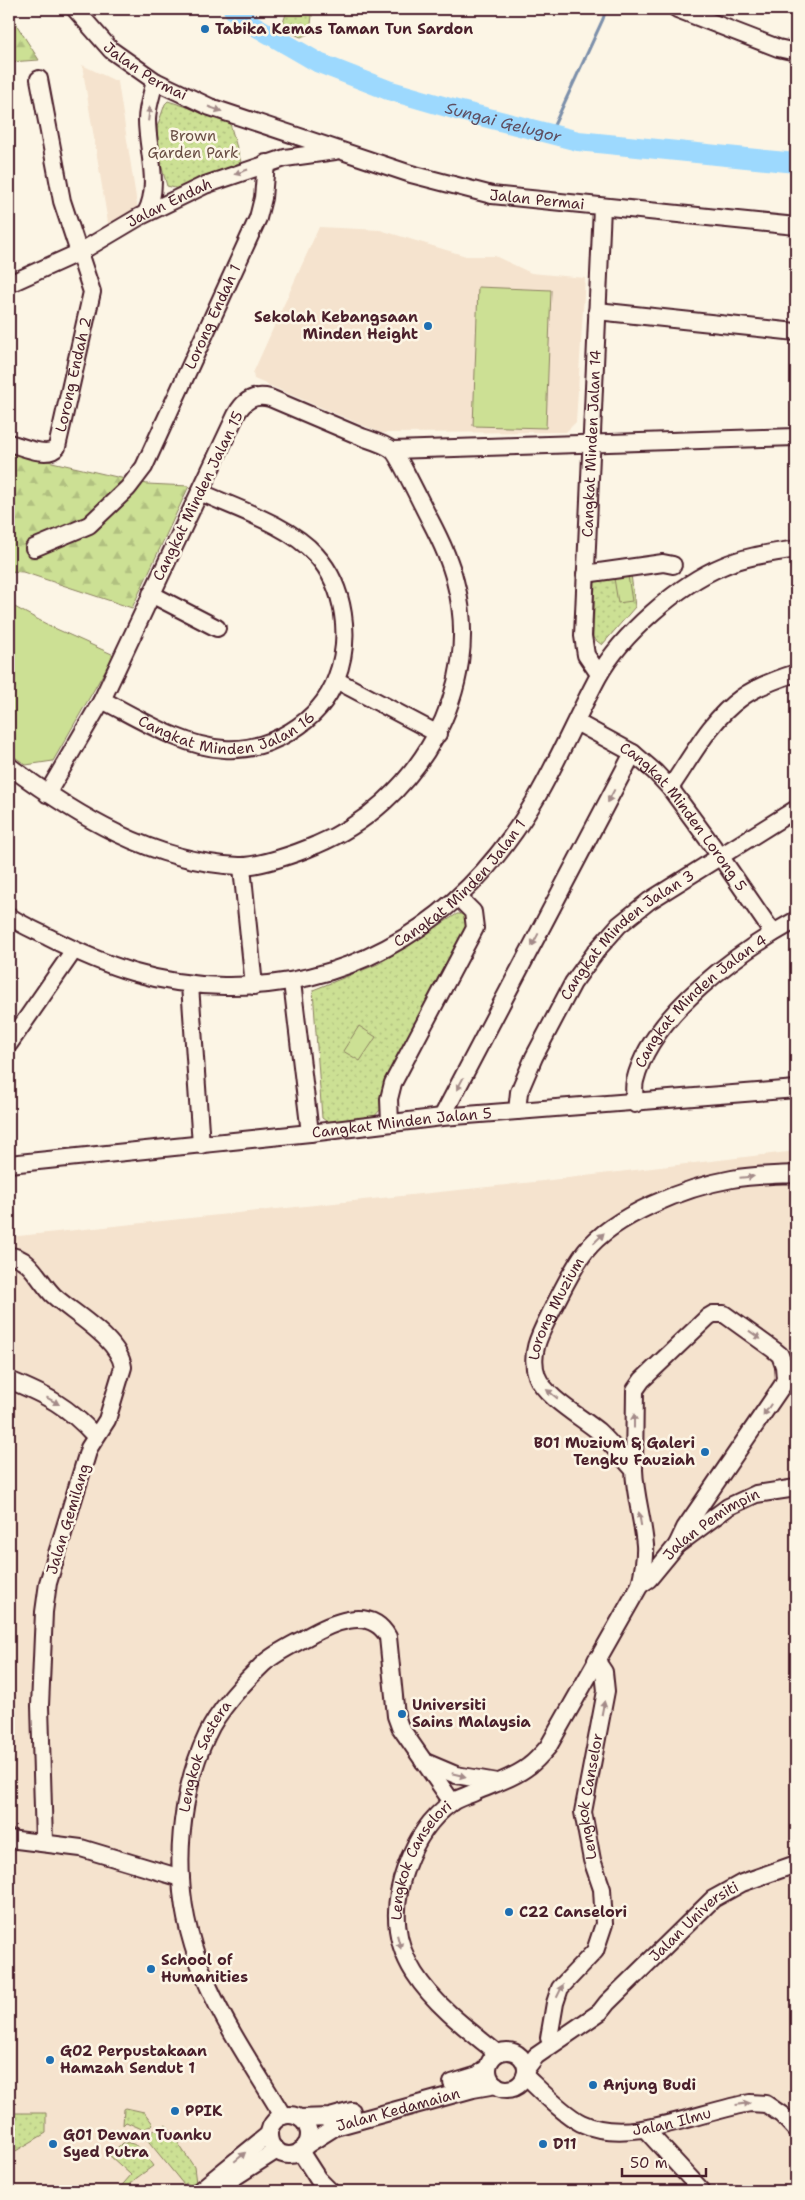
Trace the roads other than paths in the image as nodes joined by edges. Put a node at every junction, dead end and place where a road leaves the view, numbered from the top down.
1 (75, 9) edge
2 (678, 9) edge
3 (796, 52) edge
4 (39, 79) dead end
5 (155, 81) junction
6 (286, 133) junction
7 (340, 150) junction
8 (285, 158) junction
9 (266, 163) junction
10 (153, 185) junction
11 (173, 199) junction
12 (602, 208) junction
13 (146, 213) junction
14 (796, 226) edge
15 (80, 252) junction
16 (9, 284) edge
17 (597, 311) junction
18 (796, 332) edge
19 (796, 437) edge
20 (9, 443) edge
21 (591, 444) junction
22 (393, 450) junction
23 (200, 492) junction
24 (34, 548) dead end
25 (796, 549) edge
26 (673, 565) dead end
27 (586, 574) junction
28 (151, 594) junction
29 (217, 628) dead end
30 (796, 673) edge
31 (599, 674) junction
32 (336, 680) junction
33 (102, 700) junction
34 (576, 722) junction
35 (438, 734) junction
36 (633, 752) junction
37 (9, 766) edge
38 (670, 788) junction
39 (47, 794) junction
40 (796, 809) edge
41 (720, 856) junction
42 (242, 866) junction
43 (459, 898) junction
44 (9, 916) edge
45 (796, 920) edge
46 (773, 933) junction
47 (74, 950) junction
48 (292, 982) junction
49 (190, 985) junction
50 (254, 986) junction
51 (9, 1044) edge
52 (796, 1089) edge
53 (635, 1104) junction
54 (517, 1111) junction
55 (442, 1117) junction
56 (390, 1123) junction
57 (310, 1133) junction
58 (201, 1145) junction
59 (9, 1164) edge
60 (796, 1174) edge
61 (9, 1256) edge
62 (9, 1380) edge
63 (95, 1436) junction
64 (634, 1470) junction
65 (796, 1488) edge
66 (644, 1542) junction
67 (675, 1547) junction
68 (640, 1584) junction
69 (596, 1660) junction
70 (423, 1761) junction
71 (497, 1782) junction
72 (452, 1802) junction
73 (9, 1839) edge
74 (44, 1842) junction
75 (796, 1864) edge
76 (181, 1878) junction
77 (607, 2003) junction
78 (549, 2038) junction
79 (514, 2052) junction
80 (497, 2053) junction
81 (488, 2067) junction
82 (522, 2077) junction
83 (496, 2086) junction
84 (283, 2116) junction
85 (300, 2118) junction
86 (645, 2129) junction
87 (796, 2130) edge
88 (269, 2134) junction
89 (303, 2149) junction
90 (277, 2150) junction
91 (199, 2191) edge
92 (216, 2191) edge
93 (330, 2191) edge
94 (702, 2191) edge

1 - 5 street, Jalan Permai
2 - 3 street
4 - 15 street, Lorong Endah 2
5 -> 6 street, Jalan Permai
10 -> 5 street
6 - 7 street, Jalan Permai
6 - 8 street
7 - 8 street, Jalan Endah
7 - 12 street, Jalan Permai
8 - 9 street, Jalan Endah
9 -> 11 street, Jalan Endah
9 - 24 street, Lorong Endah 1
10 - 11 street
10 - 13 street
11 - 13 street, Jalan Endah
12 - 14 street, Jalan Permai
12 - 17 street, Cangkat Minden Jalan 14
13 - 15 street, Jalan Endah
15 - 16 street, Jalan Endah
15 - 20 street, Lorong Endah 2
17 - 18 street
17 - 21 street, Cangkat Minden Jalan 14
19 - 21 street
21 - 22 street
21 - 27 street, Cangkat Minden Jalan 14
22 - 23 street, Cangkat Minden Jalan 15
22 - 35 street
23 - 28 street, Cangkat Minden Jalan 15
23 - 32 street, Cangkat Minden Jalan 16
25 - 31 street, Cangkat Minden Jalan 1
26 - 27 street
27 - 31 street, Cangkat Minden Jalan 14
28 - 29 street
28 - 33 street, Cangkat Minden Jalan 15
30 - 38 street
31 - 34 street, Cangkat Minden Jalan 1
32 - 33 street, Cangkat Minden Jalan 16
32 - 35 street
33 - 39 street, Cangkat Minden Jalan 15
34 - 36 street, Cangkat Minden Lorong 5
34 - 43 street, Cangkat Minden Jalan 1
35 - 42 street
36 - 38 street, Cangkat Minden Lorong 5
36 -> 55 street
37 - 39 street
38 - 41 street, Cangkat Minden Lorong 5
39 - 42 street
40 - 41 street, Cangkat Minden Jalan 3
41 - 46 street, Cangkat Minden Lorong 5
41 - 54 street, Cangkat Minden Jalan 3
42 - 50 street
43 - 48 street, Cangkat Minden Jalan 1
43 - 56 street
44 - 47 street, Cangkat Minden Jalan 1
45 - 46 street, Cangkat Minden Jalan 4
46 - 53 street, Cangkat Minden Jalan 4
47 - 49 street, Cangkat Minden Jalan 1
47 - 51 street
48 - 50 street, Cangkat Minden Jalan 1
48 - 57 street
49 - 50 street, Cangkat Minden Jalan 1
49 - 58 street
52 - 53 street, Cangkat Minden Jalan 5
53 - 54 street, Cangkat Minden Jalan 5
54 - 55 street, Cangkat Minden Jalan 5
55 - 56 street, Cangkat Minden Jalan 5
56 - 57 street, Cangkat Minden Jalan 5
57 - 58 street, Cangkat Minden Jalan 5
58 - 59 street, Cangkat Minden Jalan 5
64 -> 60 street, Lorong Muzium
61 - 63 street, Jalan Gemilang
62 -> 63 street
63 - 74 street, Jalan Gemilang
66 -> 64 street
64 -> 67 street
65 - 67 street, Jalan Pemimpin
66 - 67 street
66 - 68 street
67 - 68 street, Jalan Pemimpin
68 - 69 street, Lengkok Canselori
69 - 71 street, Lengkok Canselori
78 -> 69 street, Lengkok Canselor
70 -> 71 street
70 - 72 street, Lengkok Sastera
70 - 76 street, Lengkok Sastera
71 - 72 street, Lengkok Canselori
72 -> 80 street, Lengkok Canselori
73 - 74 street
74 - 76 street
75 - 77 street, Jalan Universiti
76 - 84 street, Lengkok Sastera
77 - 78 street, Jalan Universiti
77 - 82 street, Jalan Universiti
78 - 79 street, Jalan Universiti
79 - 80 street
79 - 82 street
80 - 81 street
81 - 83 street
81 - 85 street, Jalan Kedamaian
82 - 83 street
82 - 86 street, Jalan Ilmu
83 - 89 street, Jalan Kedamaian
84 - 85 street
84 - 88 street
85 - 89 street
86 -> 87 street, Jalan Ilmu
86 - 94 street
88 - 90 street
91 -> 88 street
89 - 90 street
89 - 93 street
90 - 92 street

